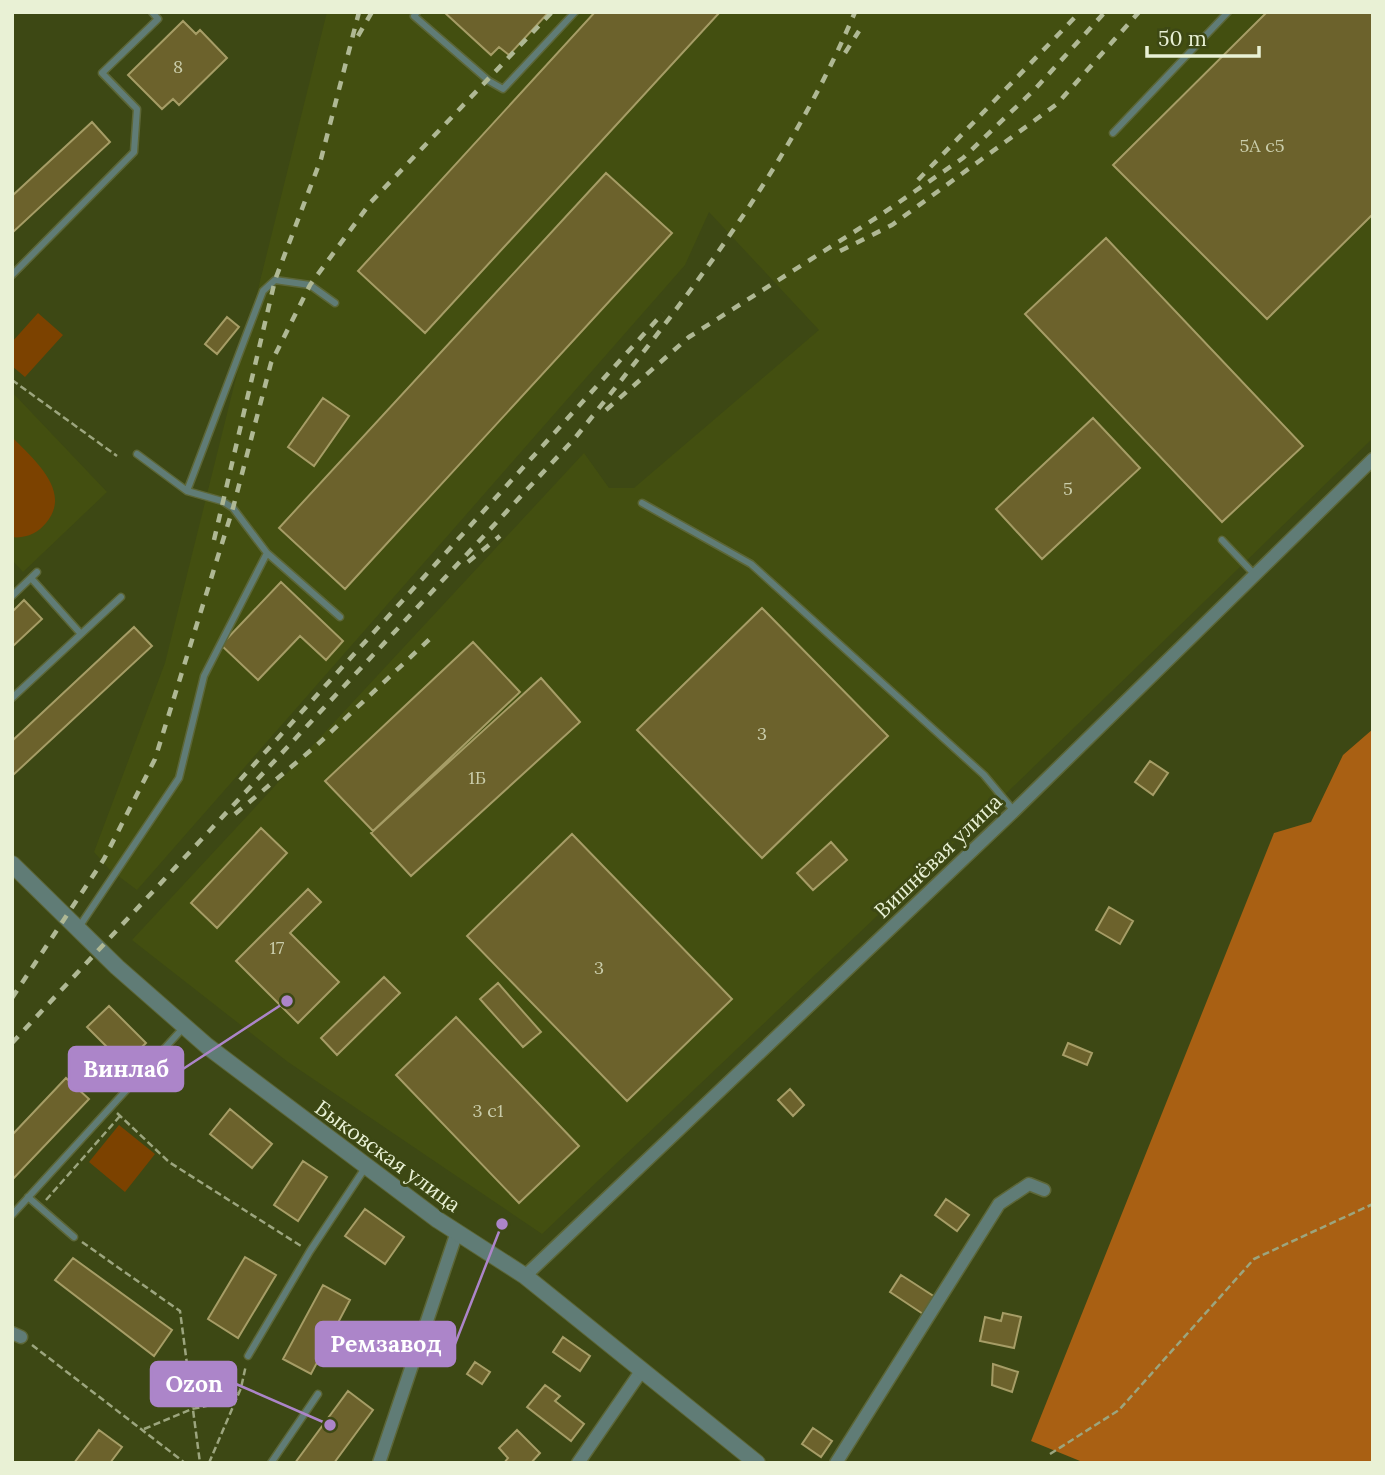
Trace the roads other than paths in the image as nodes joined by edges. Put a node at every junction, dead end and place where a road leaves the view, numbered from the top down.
1 (152, 12) edge
2 (417, 12) edge
3 (575, 12) edge
4 (1228, 12) edge
5 (1113, 133) dead end
6 (12, 275) edge
7 (335, 303) dead end
8 (137, 454) dead end
9 (1373, 459) edge
10 (187, 491) junction
11 (642, 503) dead end
12 (1222, 540) dead end
13 (267, 553) junction
14 (37, 572) dead end
15 (1256, 576) junction
16 (31, 578) junction
17 (12, 596) edge
18 (121, 597) dead end
19 (340, 617) dead end
20 (81, 634) junction
21 (12, 698) edge
22 (1014, 811) junction
23 (12, 864) edge
24 (78, 929) junction
25 (184, 1027) junction
26 (365, 1167) junction
27 (1044, 1191) dead end
28 (28, 1197) junction
29 (12, 1215) edge
30 (457, 1233) junction
31 (74, 1237) road end
32 (525, 1276) junction
33 (248, 1356) road end
34 (642, 1370) junction
35 (318, 1394) dead end
36 (753, 1462) edge
37 (271, 1463) edge
38 (379, 1463) edge
39 (578, 1463) edge
40 (836, 1463) edge

1 - 6 lane
2 - 3 lane
4 - 5 lane
7 - 10 lane
8 - 10 lane
9 - 15 street, Вишнёвая улица
10 - 13 lane
11 - 22 lane
12 - 15 lane
13 - 19 lane
13 - 24 lane
14 - 16 lane
15 - 22 street, Вишнёвая улица
16 - 17 lane
16 - 20 lane
18 - 20 lane
20 - 21 lane
22 - 32 street, Вишнёвая улица
23 - 24 street, Быковская улица
24 - 25 street, Быковская улица
25 - 26 street, Быковская улица
25 - 28 lane
26 - 30 street, Быковская улица
26 - 33 lane
27 - 40 street
28 - 29 lane
28 - 31 lane
30 - 32 street, Быковская улица
30 - 38 street
32 - 34 street, Быковская улица
34 - 36 street, Быковская улица
34 - 39 street
35 - 37 lane

